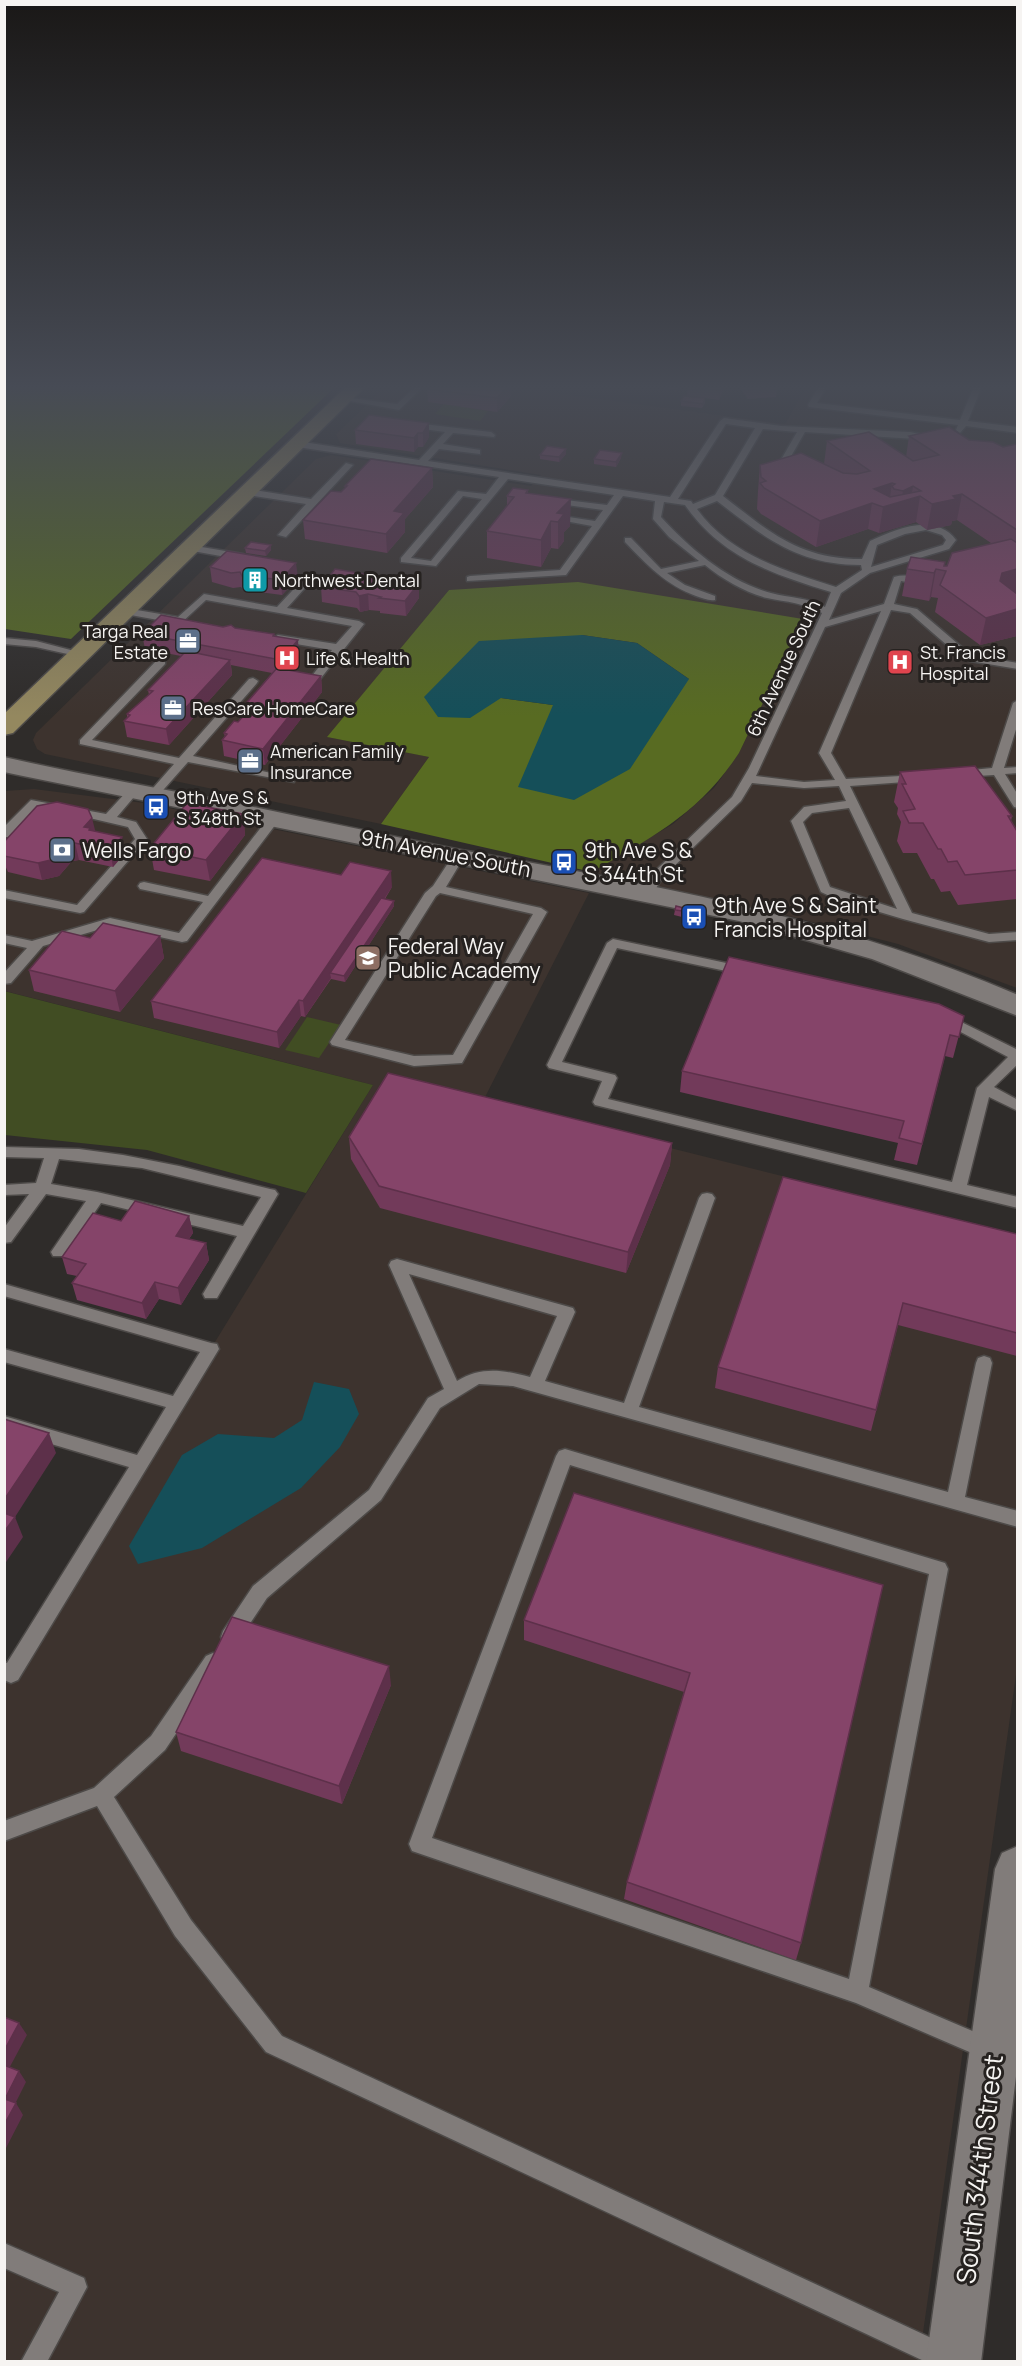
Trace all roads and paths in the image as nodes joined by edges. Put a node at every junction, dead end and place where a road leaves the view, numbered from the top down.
1 (243, 496) edge
2 (276, 496) edge
3 (318, 496) edge
4 (458, 496) edge
5 (484, 496) edge
6 (617, 496) edge
7 (643, 496) edge
8 (675, 496) edge
9 (488, 497) joint
10 (718, 497) joint
11 (542, 498) edge
12 (660, 499) junction
13 (672, 501) junction
14 (313, 502) junction
15 (609, 508) junction
16 (692, 508) junction
17 (542, 515) edge
18 (598, 524) junction
19 (283, 535) dead end
20 (628, 540) dead end
21 (190, 548) junction
22 (254, 559) edge
23 (707, 562) junction
24 (867, 566) junction
25 (659, 572) junction
26 (308, 579) dead end
27 (470, 579) dead end
28 (922, 587) edge
29 (837, 591) junction
30 (711, 598) dead end
31 (917, 599) edge
32 (888, 606) junction
33 (280, 610) junction
34 (913, 610) junction
35 (124, 611) junction
36 (827, 612) junction
37 (180, 621) junction
38 (191, 623) edge
39 (821, 626) junction
40 (271, 636) edge
41 (6, 642) edge
42 (339, 648) junction
43 (81, 654) junction
44 (161, 662) dead end
45 (1017, 666) edge
46 (253, 681) dead end
47 (313, 681) edge
48 (1017, 703) edge
49 (4, 728) edge
50 (184, 760) junction
51 (4, 764) edge
52 (1017, 770) edge
53 (997, 771) junction
54 (948, 775) edge
55 (927, 777) edge
56 (749, 779) junction
57 (290, 780) dead end
58 (843, 783) junction
59 (143, 793) junction
60 (853, 804) junction
61 (1017, 805) edge
62 (109, 818) junction
63 (273, 820) junction
64 (4, 834) edge
65 (458, 857) junction
66 (144, 886) dead end
67 (438, 889) junction
68 (647, 893) junction
69 (4, 894) edge
70 (211, 900) junction
71 (907, 916) junction
72 (1017, 936) edge
73 (4, 939) edge
74 (35, 946) junction
75 (761, 974) edge
76 (6, 980) dead end
77 (1017, 1007) edge
78 (932, 1012) edge
79 (1017, 1056) edge
80 (984, 1088) junction
81 (1017, 1106) edge
82 (4, 1152) edge
83 (53, 1153) junction
84 (42, 1188) junction
85 (958, 1189) junction
86 (4, 1190) edge
87 (97, 1197) junction
88 (707, 1198) dead end
89 (1017, 1203) edge
90 (247, 1233) junction
91 (6, 1238) dead end
92 (59, 1252) dead end
93 (4, 1290) edge
94 (211, 1294) dead end
95 (4, 1355) edge
96 (984, 1363) dead end
97 (535, 1385) junction
98 (453, 1391) junction
99 (178, 1404) junction
100 (629, 1411) junction
101 (4, 1423) edge
102 (140, 1463) junction
103 (955, 1502) junction
104 (1017, 1519) edge
105 (4, 1671) edge
106 (101, 1795) junction
107 (4, 1831) edge
108 (1017, 1869) edge
109 (857, 1993) junction
110 (994, 2052) junction
111 (4, 2255) edge
112 (33, 2361) edge
113 (953, 2361) edge

1 - 21 main road
2 - 14 lane
3 - 14 lane
4 - 9 lane
5 - 9 lane
6 - 15 lane
7 - 12 lane
8 - 13 lane
10 - 16 lane
10 - 24 lane
11 - 15 lane
12 - 13 lane
12 - 23 lane
13 - 16 lane
14 - 19 lane
15 - 18 lane
16 - 29 lane, 6th Avenue South
17 - 18 lane
18 - 27 lane
20 - 25 lane
21 - 22 lane
21 - 35 main road
23 - 25 lane
23 - 36 lane
24 - 24 lane
24 - 29 lane
25 - 30 lane
26 - 33 lane
28 - 32 lane
29 - 36 lane, 6th Avenue South
31 - 34 lane
32 - 34 lane
32 - 39 lane
32 - 58 lane
33 - 37 lane
33 - 42 lane
34 - 45 lane
35 - 37 lane
35 - 43 main road
36 - 39 lane, 6th Avenue South
37 - 38 lane
39 - 56 lane, 6th Avenue South
40 - 42 lane
41 - 43 lane
42 - 47 lane
43 - 49 main road
44 - 50 lane
46 - 50 lane
48 - 53 lane
50 - 57 lane
50 - 59 lane
51 - 59 street, 9th Avenue South
52 - 53 lane
53 - 54 lane
53 - 61 lane
55 - 58 lane
56 - 58 lane
56 - 68 lane, 6th Avenue South
58 - 60 lane
59 - 62 lane
59 - 63 street, 9th Avenue South
60 - 71 lane
60 - 71 lane
62 - 64 lane
62 - 69 lane
63 - 65 street, 9th Avenue South
63 - 70 lane
65 - 67 lane
65 - 68 street, 9th Avenue South
66 - 70 lane
67 - 67 lane
68 - 77 street, 9th Avenue South
70 - 74 lane
71 - 72 lane
73 - 74 lane
74 - 76 lane
75 - 85 lane
78 - 79 lane
79 - 80 lane
80 - 81 lane
80 - 85 lane
82 - 83 lane
83 - 84 lane
83 - 90 lane
84 - 86 lane
84 - 87 lane
84 - 91 lane
85 - 89 lane
87 - 90 lane
87 - 92 lane
88 - 100 lane
90 - 94 lane
93 - 99 lane
95 - 99 lane
96 - 103 lane
97 - 98 lane
97 - 98 lane
97 - 100 lane
98 - 106 lane
99 - 102 lane
100 - 103 lane
101 - 102 lane
102 - 105 lane
103 - 104 lane
106 - 107 lane
106 - 113 lane
108 - 110 street, South 344th Street
109 - 109 lane
109 - 110 lane
110 - 113 street, South 344th Street
111 - 112 lane

